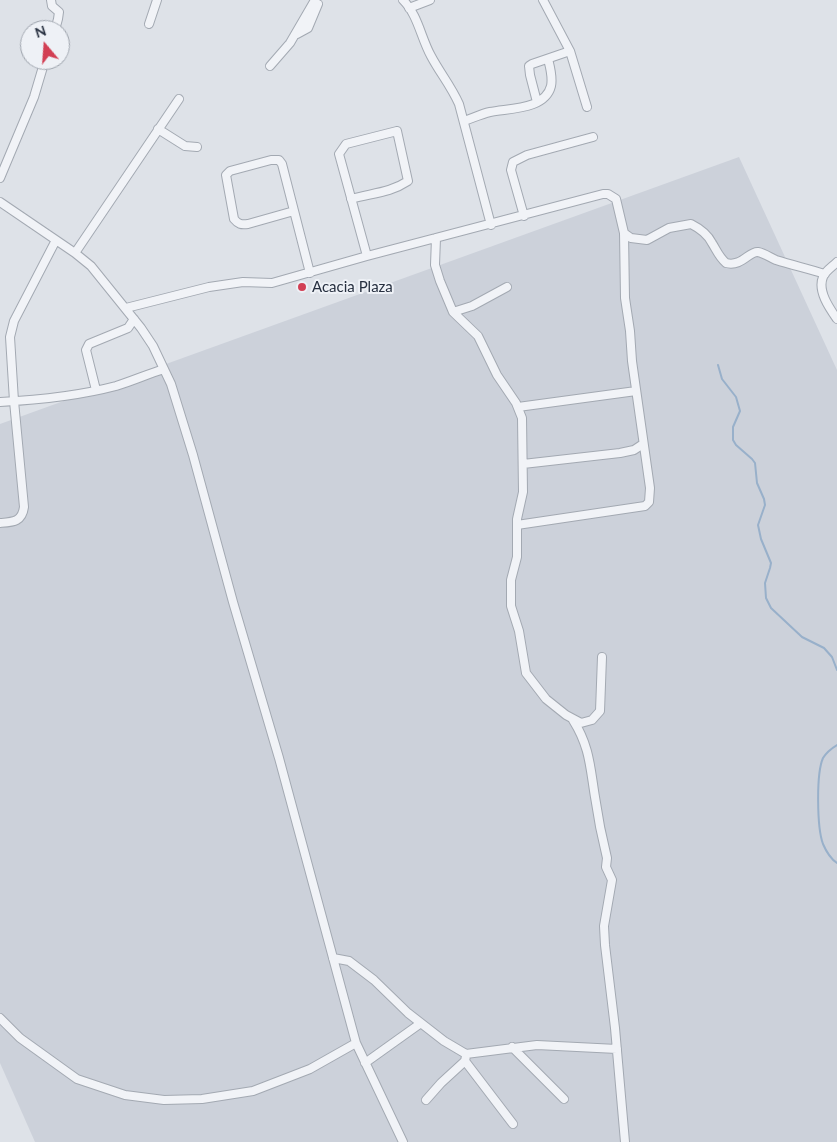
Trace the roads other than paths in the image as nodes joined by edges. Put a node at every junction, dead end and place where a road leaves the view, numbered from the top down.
1 (51, 0) edge
2 (157, 0) edge
3 (315, 0) edge
4 (320, 0) edge
5 (403, 0) edge
6 (430, 0) edge
7 (544, 0) edge
8 (409, 8) junction
9 (58, 20) edge
10 (149, 24) dead end
11 (295, 35) junction
12 (570, 52) junction
13 (548, 59) junction
14 (270, 66) dead end
15 (42, 70) edge
16 (178, 99) dead end
17 (537, 102) junction
18 (587, 107) dead end
19 (464, 121) junction
20 (158, 129) junction
21 (593, 137) dead end
22 (197, 147) dead end
23 (0, 178) edge
24 (352, 199) junction
25 (0, 202) edge
26 (294, 211) junction
27 (524, 216) junction
28 (491, 225) junction
29 (624, 233) junction
30 (436, 238) junction
31 (56, 240) junction
32 (75, 253) junction
33 (367, 256) junction
34 (837, 262) edge
35 (310, 273) junction
36 (825, 274) junction
37 (506, 287) dead end
38 (126, 308) junction
39 (453, 312) junction
40 (837, 319) edge
41 (134, 320) junction
42 (9, 343) junction
43 (0, 344) edge
44 (164, 369) junction
45 (96, 390) junction
46 (636, 391) junction
47 (14, 401) junction
48 (0, 402) edge
49 (518, 407) junction
50 (643, 444) junction
51 (523, 464) junction
52 (0, 523) edge
53 (518, 525) junction
54 (602, 657) dead end
55 (573, 720) junction
56 (333, 958) junction
57 (0, 1018) edge
58 (421, 1023) junction
59 (356, 1042) junction
60 (512, 1047) junction
61 (617, 1049) junction
62 (466, 1058) junction
63 (365, 1063) junction
64 (564, 1099) dead end
65 (426, 1100) dead end
66 (513, 1124) dead end
67 (403, 1142) edge
68 (625, 1142) edge

1 - 9 street
2 - 10 street
3 - 11 street
4 - 11 street
5 - 8 street
6 - 8 street
7 - 12 street
8 - 19 street
11 - 14 street
12 - 13 street
12 - 18 street
13 - 17 street
13 - 17 street
15 - 23 street
16 - 20 street
17 - 19 street
19 - 28 street
20 - 22 street
20 - 32 street
21 - 27 street
24 - 24 street
24 - 33 street
25 - 31 street
26 - 26 street
26 - 35 street
27 - 28 street
27 - 29 street
28 - 30 street
29 - 36 street
29 - 46 street
30 - 33 street
30 - 39 street
31 - 32 street
31 - 42 street
32 - 38 street
33 - 35 street
34 - 36 street
35 - 38 street
36 - 40 street
37 - 39 street
38 - 41 street
39 - 49 street
41 - 44 street
41 - 45 street
42 - 43 street
42 - 47 street
44 - 45 street
44 - 56 street
45 - 47 street
46 - 49 street
46 - 50 street
47 - 48 street
47 - 52 street
49 - 51 street
50 - 51 street
50 - 53 street
51 - 53 street
53 - 55 street
54 - 55 street
55 - 61 street
56 - 58 street
56 - 59 street
57 - 59 street
58 - 62 street
58 - 63 street
59 - 63 street
60 - 61 street
60 - 62 street
60 - 64 street
61 - 68 street
62 - 65 street
62 - 66 street
63 - 67 street

